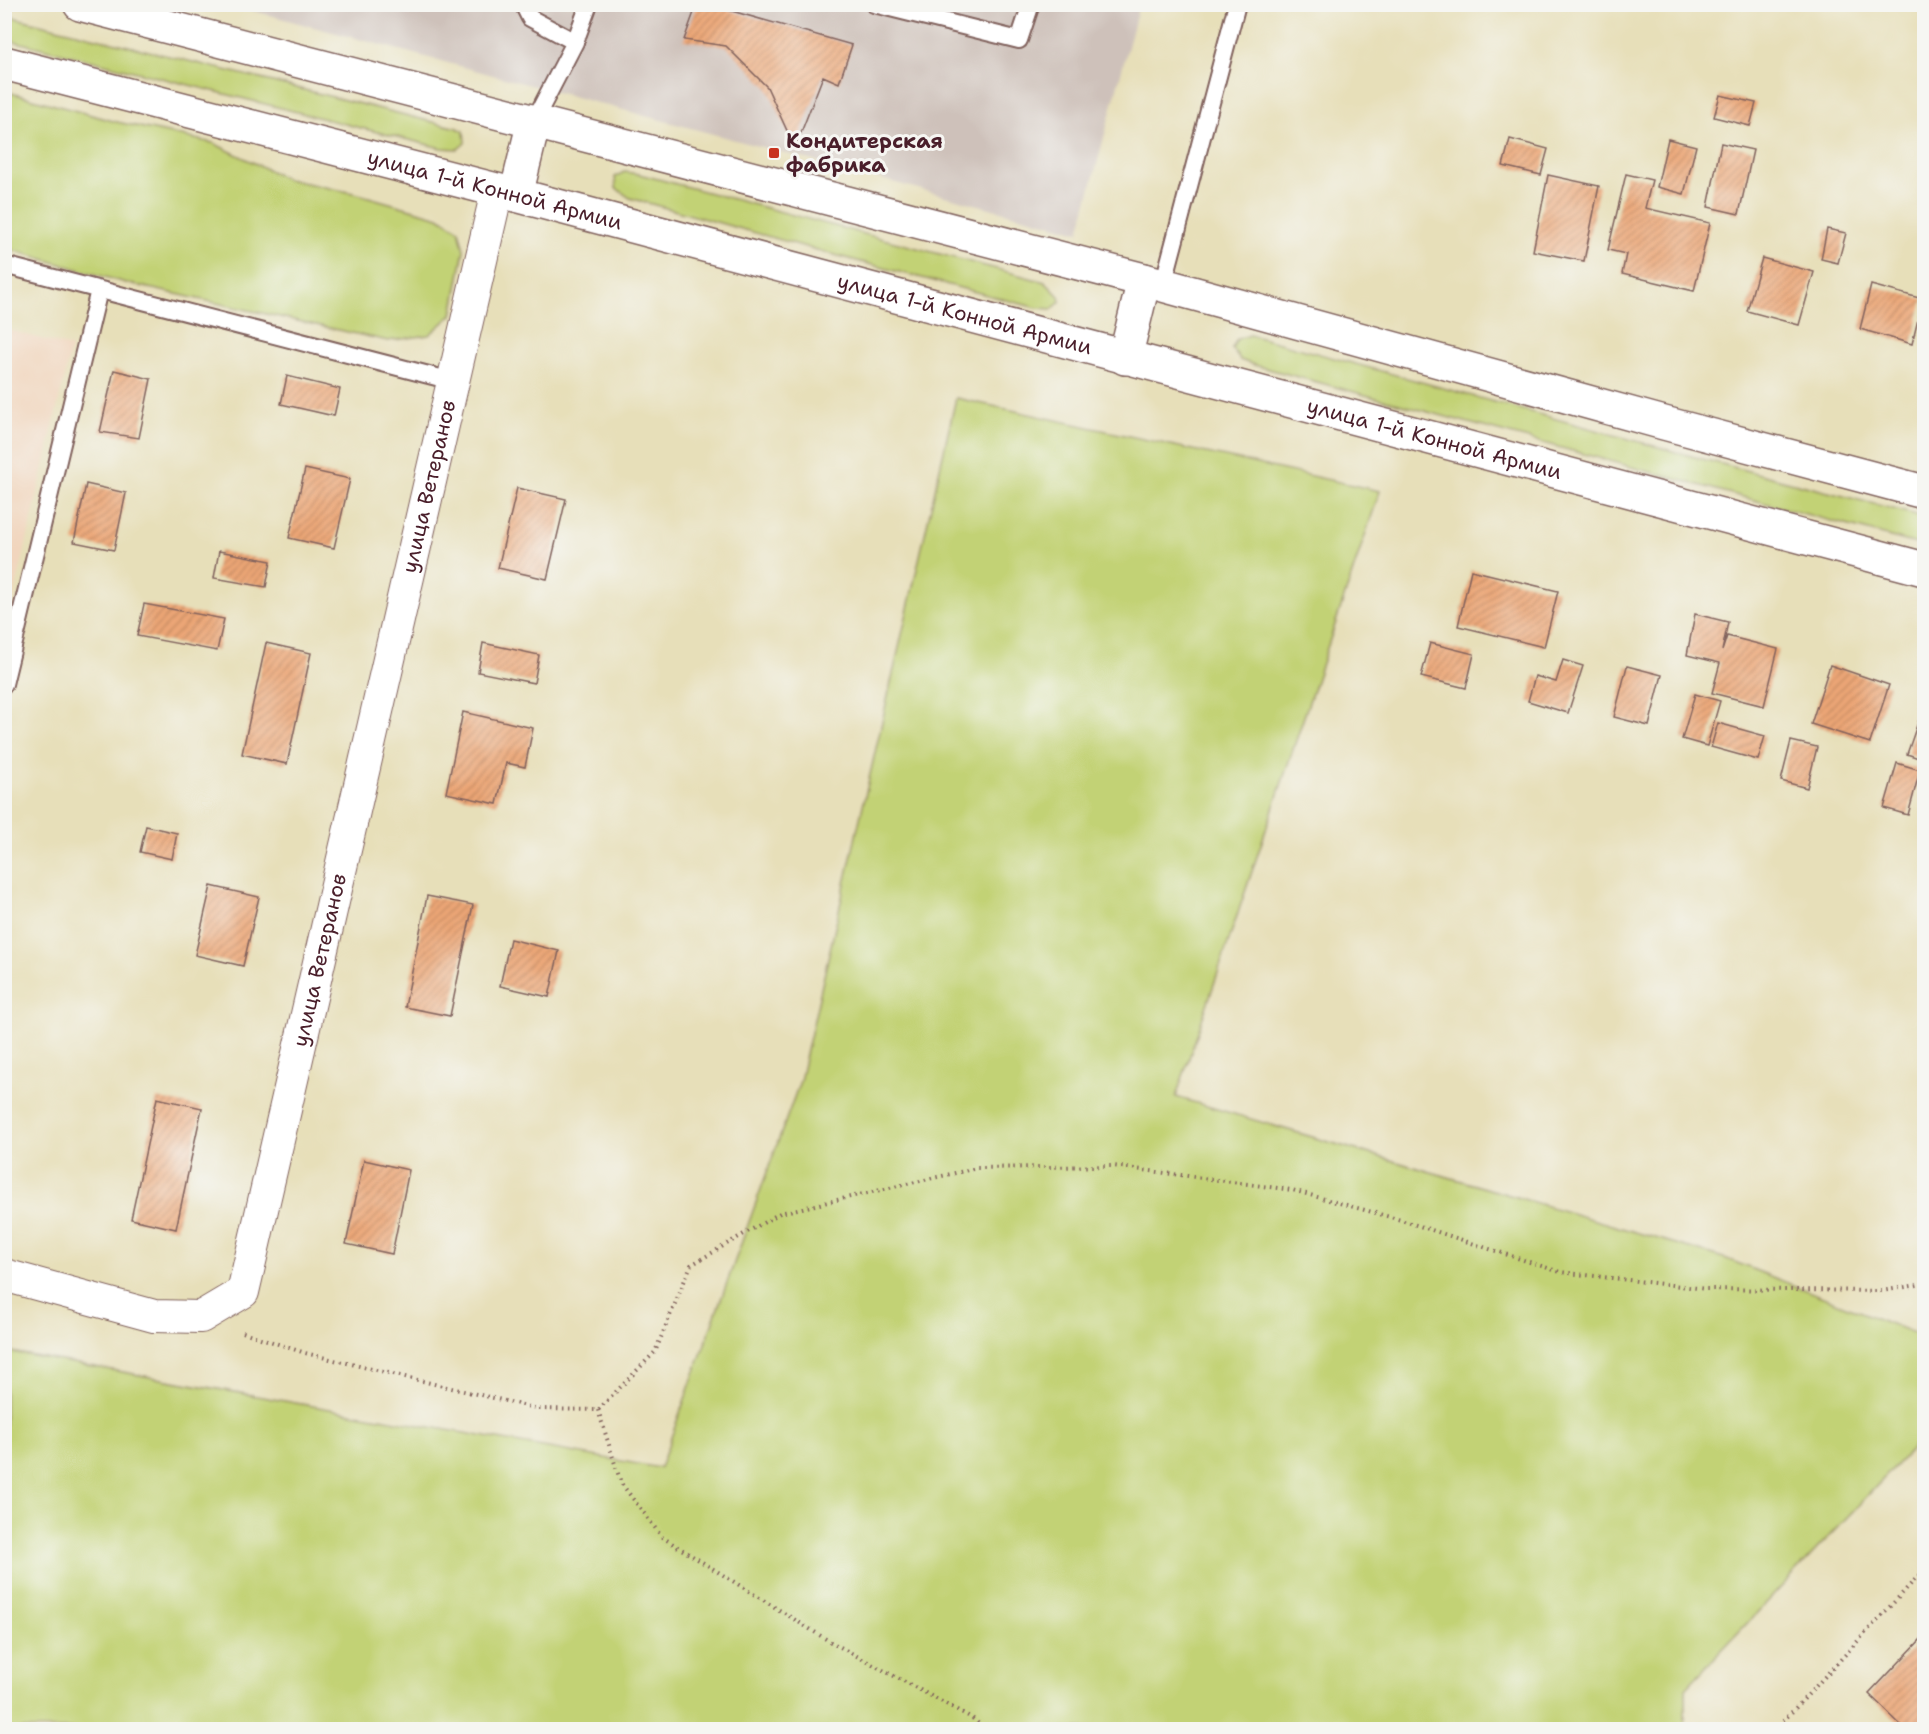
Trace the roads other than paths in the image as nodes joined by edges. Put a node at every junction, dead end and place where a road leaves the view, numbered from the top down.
1 (80, 4) edge
2 (523, 4) edge
3 (588, 4) edge
4 (874, 4) edge
5 (1030, 4) edge
6 (1237, 4) edge
7 (575, 42) junction
8 (4, 63) edge
9 (534, 121) junction
10 (507, 193) junction
11 (4, 266) edge
12 (1154, 282) junction
13 (99, 290) junction
14 (1125, 358) junction
15 (452, 381) junction
16 (1924, 492) edge
17 (1924, 569) edge
18 (4, 684) edge
19 (4, 1275) edge

1 - 9 main road
2 - 7 lane
3 - 7 lane
4 - 5 lane
6 - 12 lane
7 - 9 lane
8 - 10 main road, улица 1-й Конной Армии
9 - 10 main road
9 - 12 main road
10 - 14 main road, улица 1-й Конной Армии
10 - 15 street, улица Ветеранов
11 - 13 lane, улица Ветеранов
12 - 14 main road
12 - 16 main road
13 - 15 lane, улица Ветеранов
13 - 18 lane
14 - 17 main road, улица 1-й Конной Армии
15 - 19 street, улица Ветеранов

